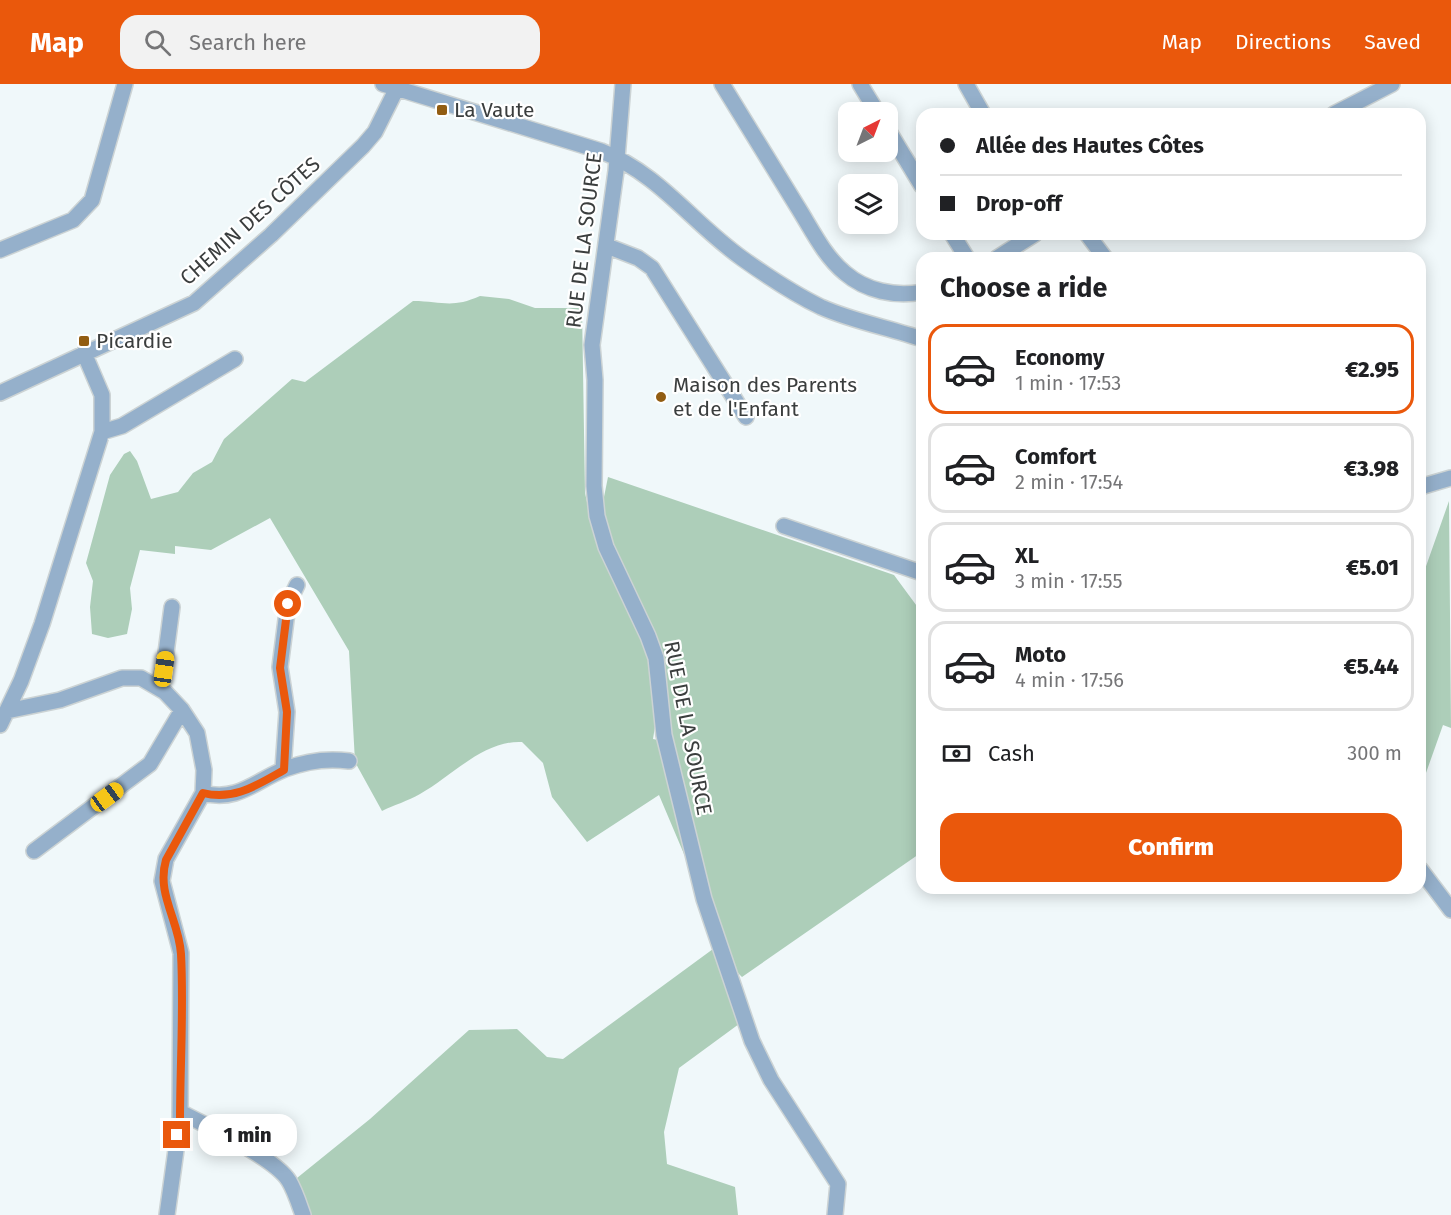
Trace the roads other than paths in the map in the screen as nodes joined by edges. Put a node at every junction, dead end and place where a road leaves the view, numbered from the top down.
1 (125, 84) edge
2 (623, 84) edge
3 (722, 84) edge
4 (860, 84) edge
5 (966, 84) edge
6 (1392, 84) edge
7 (393, 85) edge
8 (872, 102) edge
9 (980, 108) edge
10 (1346, 108) edge
11 (898, 146) edge
12 (617, 158) junction
13 (916, 176) edge
14 (1026, 240) edge
15 (607, 246) junction
16 (0, 250) edge
17 (1006, 252) edge
18 (916, 293) edge
19 (916, 337) edge
20 (84, 353) junction
21 (235, 359) dead end
22 (0, 393) edge
23 (746, 417) dead end
24 (102, 432) junction
25 (1451, 478) edge
26 (1426, 485) edge
27 (784, 526) dead end
28 (916, 571) edge
29 (297, 585) dead end
30 (172, 607) dead end
31 (158, 686) junction
32 (182, 710) junction
33 (4, 718) edge
34 (349, 761) dead end
35 (284, 770) junction
36 (203, 793) junction
37 (34, 852) dead end
38 (1426, 877) edge
39 (1451, 910) edge
40 (180, 1112) junction
41 (167, 1215) edge
42 (303, 1215) edge
43 (835, 1215) edge

1 - 16 street
2 - 12 street, RUE DE LA SOURCE
3 - 18 street
4 - 8 street
5 - 9 street
6 - 10 street
7 - 12 street
7 - 20 street, CHEMIN DES CÔTES
11 - 13 street
12 - 15 street, RUE DE LA SOURCE
12 - 19 street
14 - 17 street
15 - 23 street
15 - 43 street, RUE DE LA SOURCE
20 - 22 street, CHEMIN DES CÔTES
20 - 24 street
21 - 24 street
24 - 33 street
25 - 26 street
27 - 28 street
29 - 35 street
30 - 31 street
31 - 32 street
31 - 33 street
32 - 36 street
32 - 37 street
34 - 35 street
35 - 36 street
36 - 40 street
38 - 39 street
40 - 41 street
40 - 42 street

